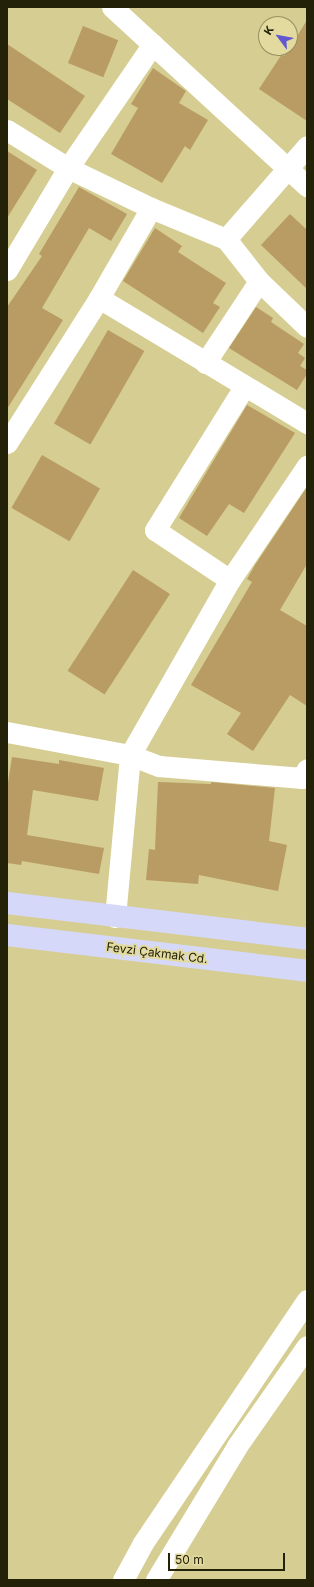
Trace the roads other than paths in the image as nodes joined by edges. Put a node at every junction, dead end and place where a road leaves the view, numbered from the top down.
1 (112, 7) edge
2 (153, 44) junction
3 (7, 130) edge
4 (307, 146) edge
5 (68, 168) junction
6 (289, 169) junction
7 (307, 186) edge
8 (151, 208) junction
9 (226, 239) junction
10 (7, 270) edge
11 (259, 280) junction
12 (99, 298) junction
13 (307, 326) edge
14 (205, 362) junction
15 (244, 387) junction
16 (307, 423) edge
17 (7, 442) edge
18 (307, 466) edge
19 (230, 580) junction
20 (7, 732) edge
21 (130, 755) junction
22 (307, 769) edge
23 (7, 903) edge
24 (115, 916) junction
25 (7, 935) edge
26 (307, 939) edge
27 (307, 971) edge
28 (307, 1300) edge
29 (282, 1335) junction
30 (304, 1357) edge
31 (122, 1580) edge
32 (156, 1580) edge

1 - 2 street
2 - 5 street
2 - 6 street
3 - 5 street
4 - 6 street
5 - 8 street
5 - 10 street
6 - 7 street
6 - 9 street
8 - 9 street
8 - 12 street
9 - 11 street
11 - 13 street
11 - 14 street
12 - 14 street
12 - 17 street
14 - 15 street
15 - 16 street
15 - 19 street
18 - 19 street
19 - 21 street
20 - 21 street
21 - 22 street
21 - 24 street
23 - 24 main road
24 - 26 main road
25 - 27 main road, Fevzi Çakmak Cd.
28 - 29 street
29 - 30 street
29 - 31 street
30 - 32 street

